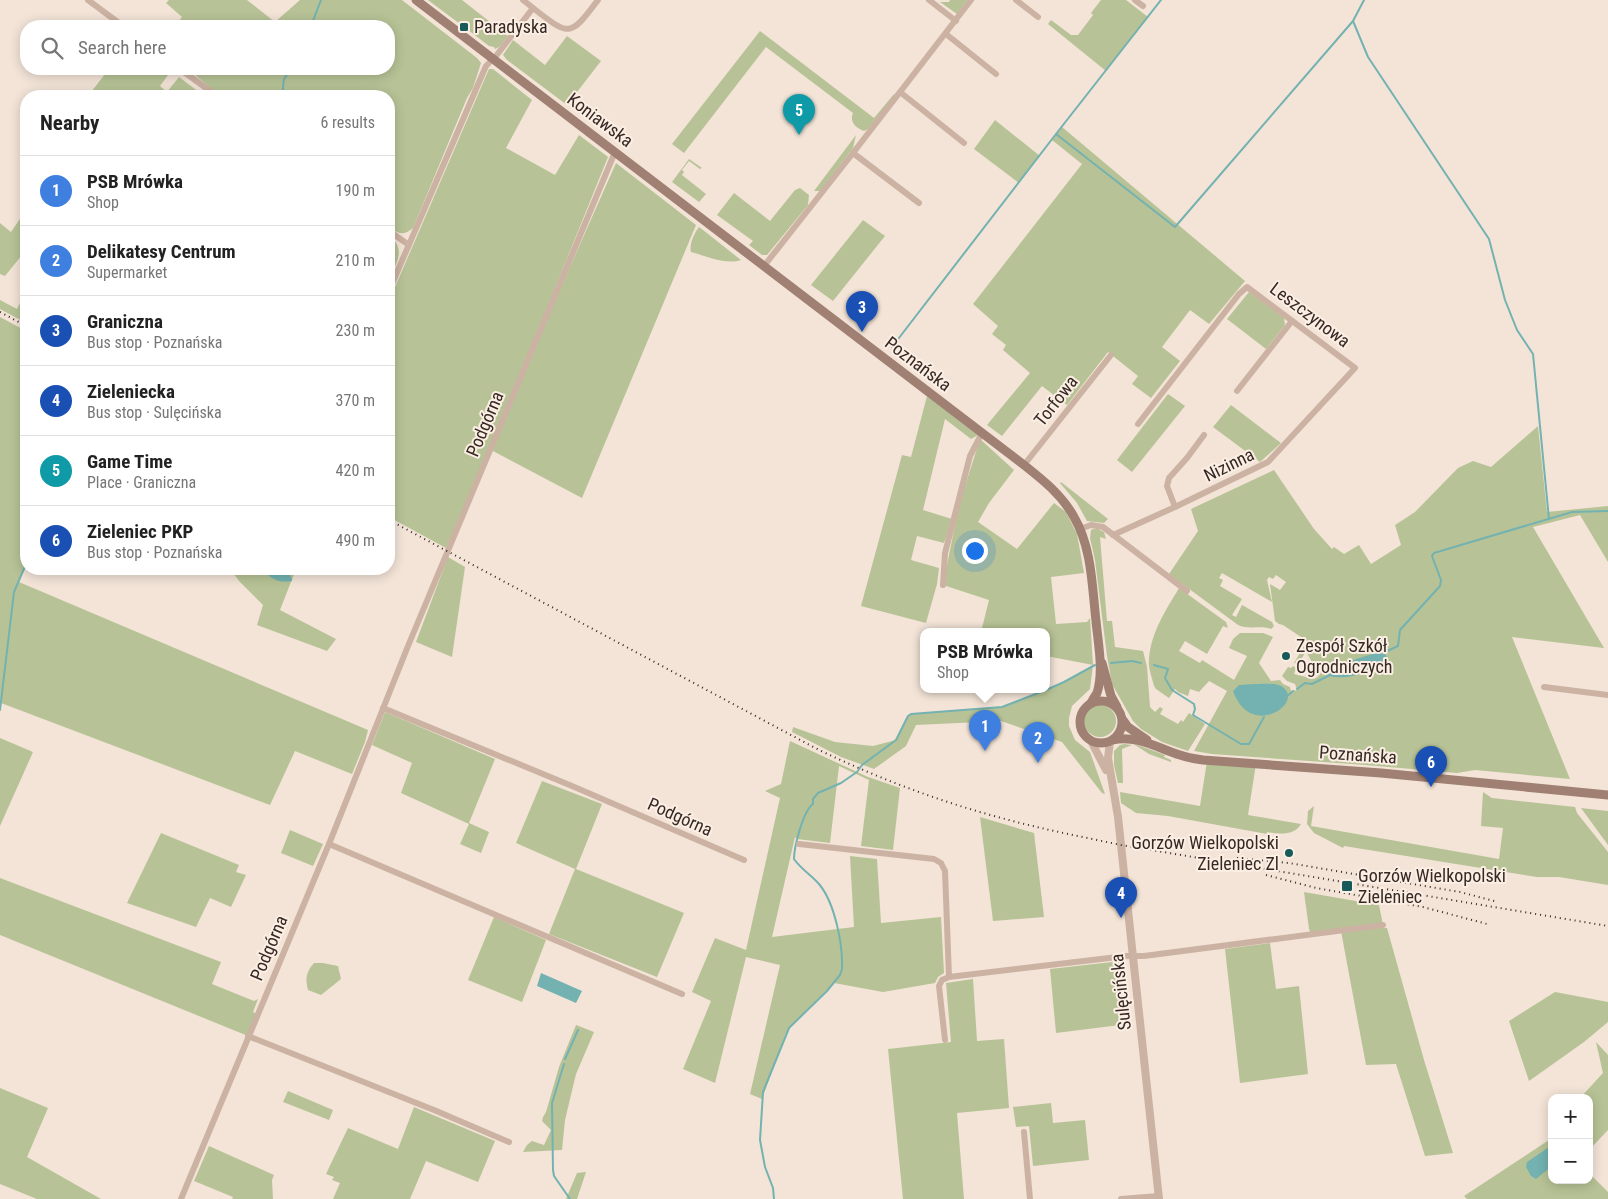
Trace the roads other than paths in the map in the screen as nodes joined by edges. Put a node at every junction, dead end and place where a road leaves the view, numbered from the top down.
1 (88, 0) edge
2 (416, 0) edge
3 (523, 0) edge
4 (598, 0) edge
5 (929, 0) edge
6 (971, 0) edge
7 (1016, 0) edge
8 (1135, 0) edge
9 (1142, 6) dead end
10 (534, 8) junction
11 (1038, 17) dead end
12 (115, 20) edge
13 (956, 21) junction
14 (946, 34) junction
15 (493, 59) junction
16 (996, 74) dead end
17 (188, 75) edge
18 (209, 90) edge
19 (900, 92) junction
20 (964, 143) dead end
21 (615, 152) junction
22 (854, 153) junction
23 (918, 203) dead end
24 (395, 235) edge
25 (409, 245) junction
26 (764, 266) junction
27 (395, 277) edge
28 (1292, 321) junction
29 (1111, 355) dead end
30 (1355, 368) joint
31 (1237, 391) dead end
32 (1138, 424) dead end
33 (982, 433) junction
34 (1204, 435) dead end
35 (1024, 465) junction
36 (1175, 507) junction
37 (1080, 529) junction
38 (1113, 535) junction
39 (942, 585) dead end
40 (1188, 591) dead end
41 (1099, 653) junction
42 (1544, 687) dead end
43 (1608, 695) edge
44 (1091, 703) junction
45 (383, 708) junction
46 (1118, 710) junction
47 (1123, 720) junction
48 (1091, 740) junction
49 (1112, 740) junction
50 (1167, 751) junction
51 (1111, 782) junction
52 (1608, 795) edge
53 (329, 844) junction
54 (799, 844) dead end
55 (744, 860) dead end
56 (1383, 925) dead end
57 (1133, 956) junction
58 (949, 977) junction
59 (682, 994) dead end
60 (248, 1036) junction
61 (946, 1040) dead end
62 (1024, 1132) dead end
63 (509, 1142) dead end
64 (1159, 1197) edge
65 (181, 1199) edge
66 (1030, 1199) edge
67 (1122, 1199) edge

1 - 12 street
2 - 15 main road, Koniawska
3 - 10 street
4 - 10 street
5 - 13 street
6 - 13 street
7 - 11 street
8 - 9 street
10 - 15 street
13 - 14 street
14 - 16 street
14 - 19 street
15 - 21 main road, Koniawska
15 - 25 street
17 - 18 street
19 - 20 street
19 - 22 street
21 - 26 main road, Koniawska
21 - 45 street, Podgórna
22 - 23 street
22 - 26 street
24 - 25 street
25 - 27 street
26 - 33 main road, Poznańska
28 - 30 street, Leszczynowa
28 - 31 street
28 - 32 street, Leszczynowa
29 - 35 street, Torfowa
30 - 36 street, Nizinna
33 - 35 main road, Poznańska
33 - 39 street
34 - 36 street
35 - 37 main road, Poznańska
36 - 38 street, Nizinna
37 - 38 street
37 - 41 main road, Poznańska
38 - 40 street
41 - 44 main road, Poznańska
41 - 46 main road, Poznańska
42 - 43 street
44 - 46 main road
44 - 48 main road
45 - 53 street, Podgórna
45 - 55 street, Podgórna
46 - 47 main road
47 - 49 main road
47 - 50 main road, Poznańska
48 - 49 main road
48 - 51 street, Sulęcińska
49 - 50 main road, Poznańska
49 - 51 street, Sulęcińska
50 - 52 main road, Poznańska
51 - 57 street, Sulęcińska
53 - 59 street
53 - 60 street, Podgórna
54 - 58 street
56 - 57 street
57 - 58 street
57 - 64 street, Sulęcińska
58 - 61 street
60 - 63 street
60 - 65 street, Podgórna
62 - 66 street
64 - 67 street

